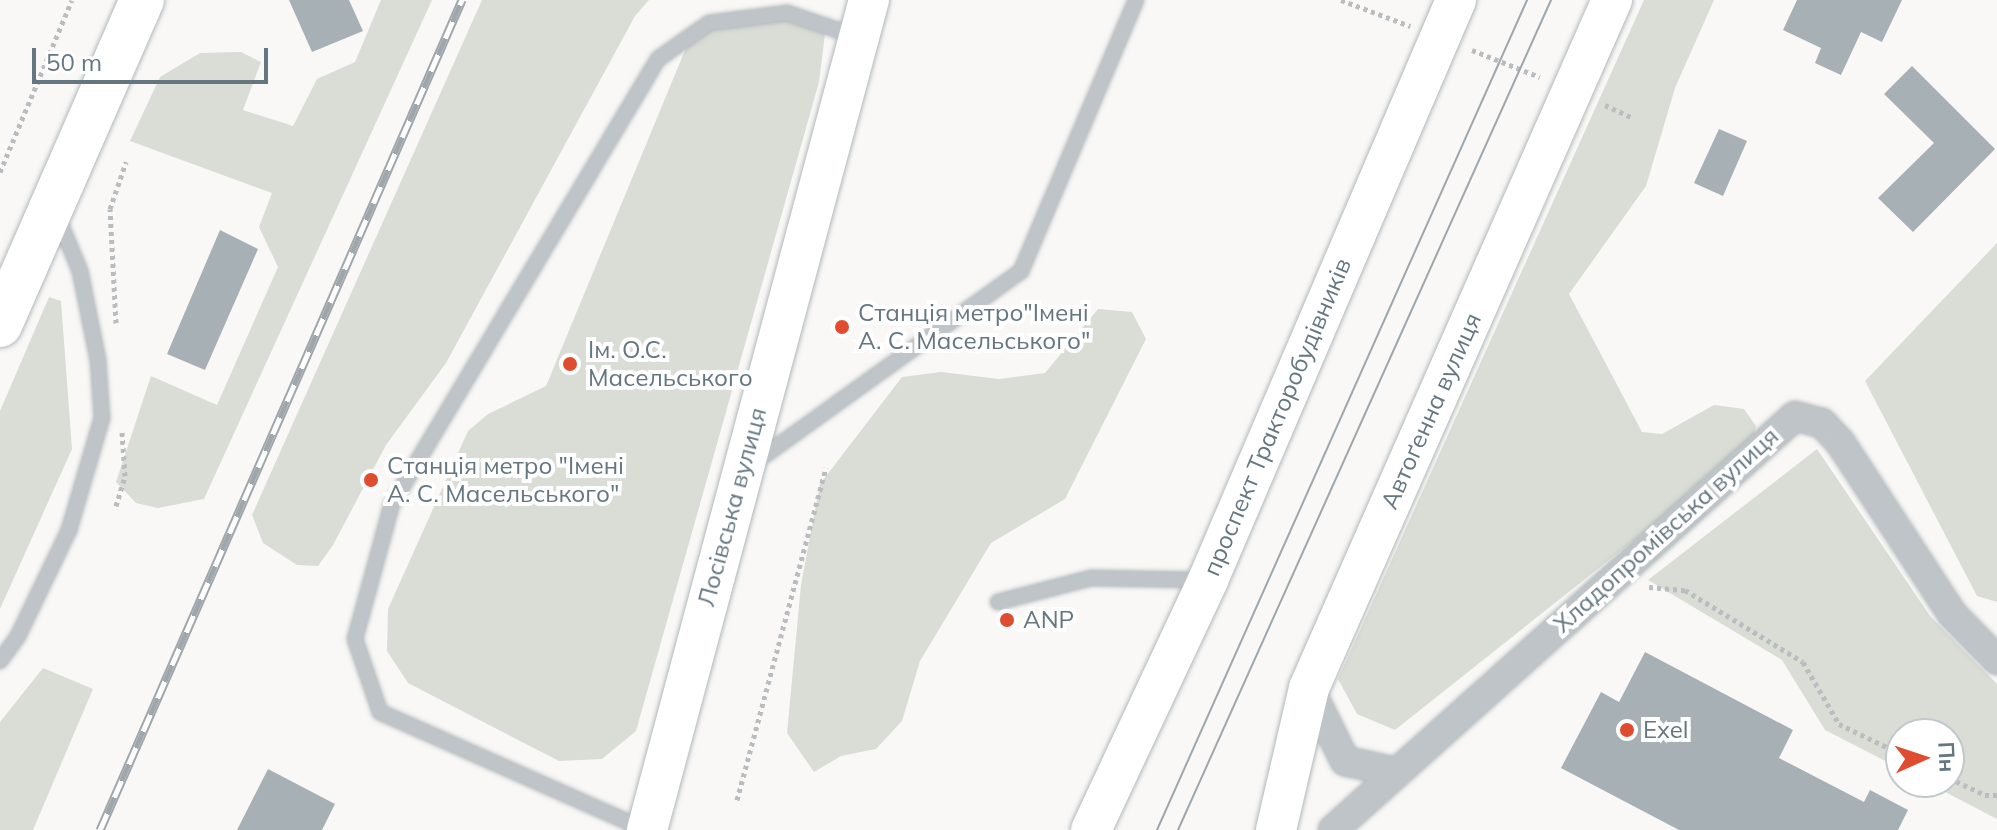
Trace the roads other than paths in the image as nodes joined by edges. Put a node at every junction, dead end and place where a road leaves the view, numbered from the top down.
1 (142, 0) edge
2 (1136, 0) edge
3 (1456, 0) edge
4 (1612, 0) edge
5 (864, 19) edge
6 (53, 207) junction
7 (0, 325) edge
8 (741, 473) junction
9 (1208, 580) junction
10 (998, 602) dead end
11 (1997, 660) edge
12 (0, 661) edge
13 (1309, 688) junction
14 (1395, 772) junction
15 (646, 830) edge
16 (1091, 830) edge
17 (1276, 830) edge
18 (1333, 830) edge

1 - 6 main road
2 - 8 lane
3 - 9 main road, проспект Тракторобудівників
4 - 13 main road, Автоґенна вулиця
5 - 8 main road, Лосівська вулиця
5 - 15 lane
6 - 7 main road
6 - 12 lane
8 - 15 main road, Лосівська вулиця
9 - 10 lane
9 - 16 main road, проспект Тракторобудівників
11 - 14 street, Хладопромівська вулиця
13 - 14 street
13 - 17 main road, Автоґенна вулиця
14 - 18 street, Хладопромівська вулиця

